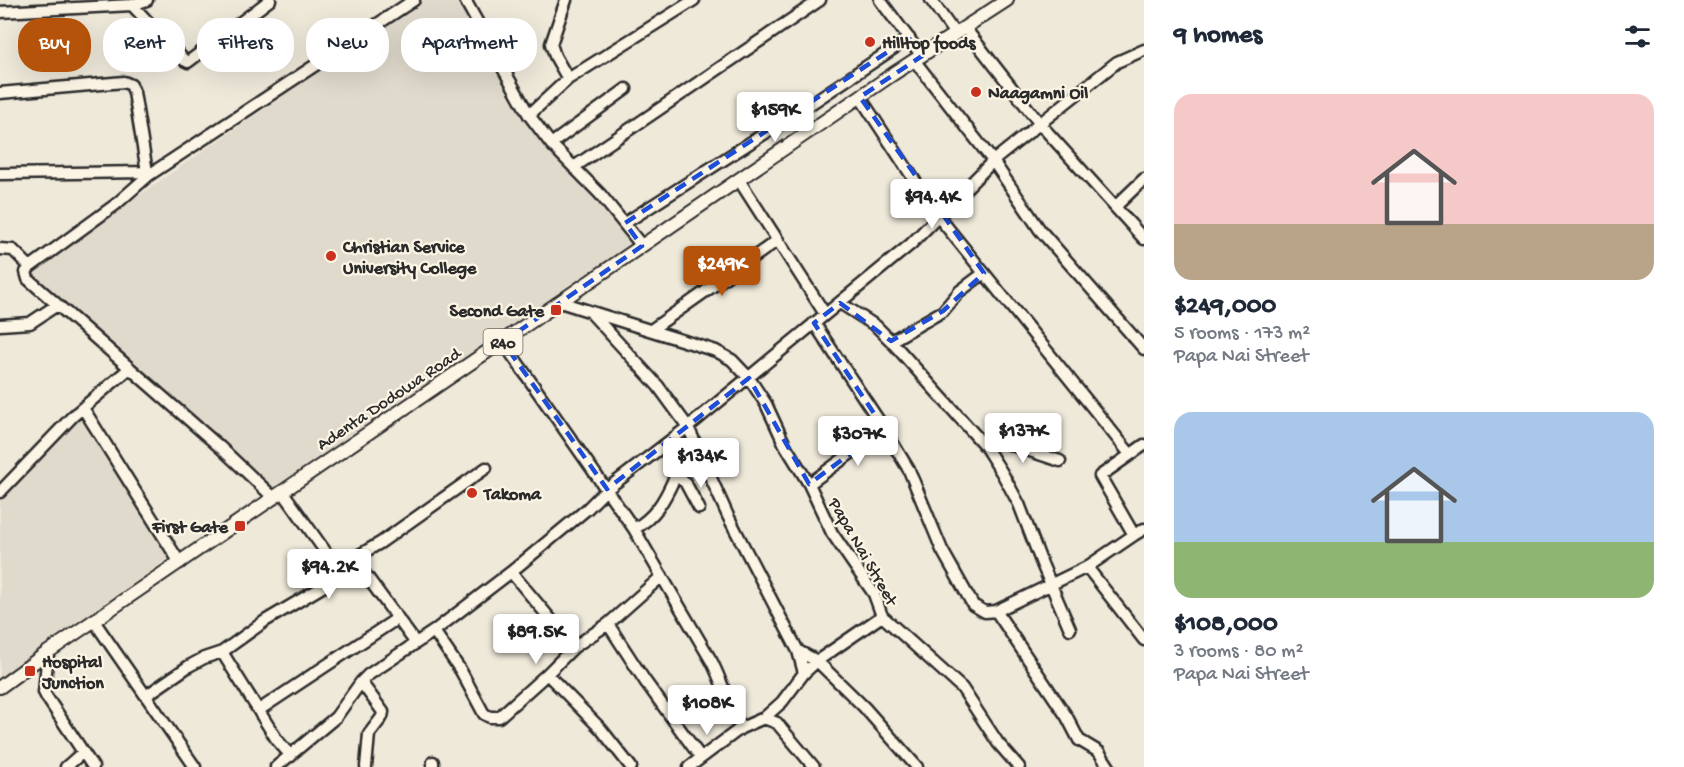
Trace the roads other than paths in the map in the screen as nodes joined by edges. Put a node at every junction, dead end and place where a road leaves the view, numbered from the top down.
1 (147, 0) edge
2 (270, 0) edge
3 (414, 0) edge
4 (465, 0) edge
5 (566, 0) edge
6 (694, 0) edge
7 (820, 0) edge
8 (880, 0) edge
9 (931, 0) edge
10 (1007, 0) edge
11 (132, 5) junction
12 (0, 12) edge
13 (960, 31) junction
14 (909, 38) junction
15 (1144, 50) edge
16 (918, 58) junction
17 (568, 79) junction
18 (626, 89) dead end
19 (0, 93) edge
20 (860, 97) junction
21 (529, 115) junction
22 (1040, 124) junction
23 (551, 144) junction
24 (993, 161) junction
25 (574, 167) junction
26 (0, 174) edge
27 (148, 174) junction
28 (1144, 179) edge
29 (739, 180) junction
30 (1116, 206) junction
31 (939, 216) junction
32 (625, 223) junction
33 (1144, 239) edge
34 (778, 240) junction
35 (642, 246) junction
36 (0, 249) edge
37 (30, 267) junction
38 (984, 273) junction
39 (560, 302) junction
40 (840, 303) junction
41 (57, 305) junction
42 (590, 311) junction
43 (825, 314) junction
44 (814, 322) junction
45 (0, 325) edge
46 (651, 330) junction
47 (891, 340) junction
48 (503, 342) junction
49 (1144, 349) edge
50 (130, 368) junction
51 (749, 378) junction
52 (83, 408) junction
53 (881, 424) junction
54 (688, 427) junction
55 (873, 437) junction
56 (889, 437) junction
57 (1144, 445) edge
58 (985, 446) junction
59 (1130, 454) junction
60 (1059, 461) dead end
61 (486, 468) dead end
62 (809, 484) junction
63 (606, 489) junction
64 (0, 492) edge
65 (278, 495) junction
66 (699, 508) dead end
67 (634, 529) junction
68 (1144, 529) edge
69 (1134, 536) junction
70 (354, 559) junction
71 (180, 563) junction
72 (1087, 567) junction
73 (337, 568) junction
74 (511, 572) junction
75 (662, 576) junction
76 (1052, 584) junction
77 (996, 611) junction
78 (882, 616) junction
79 (398, 618) junction
80 (94, 621) junction
81 (608, 624) junction
82 (1070, 629) dead end
83 (434, 631) junction
84 (1144, 640) edge
85 (415, 642) junction
86 (574, 647) junction
87 (798, 651) junction
88 (48, 652) junction
89 (222, 652) junction
90 (817, 661) junction
91 (804, 673) junction
92 (547, 674) junction
93 (361, 682) junction
94 (0, 687) edge
95 (147, 695) junction
96 (782, 702) junction
97 (259, 710) junction
98 (758, 721) junction
99 (777, 723) junction
100 (741, 728) junction
101 (83, 752) junction
102 (291, 756) junction
103 (701, 758) junction
104 (66, 767) edge
105 (93, 767) edge
106 (195, 767) edge
107 (276, 767) edge
108 (366, 767) edge
109 (631, 767) edge
110 (689, 767) edge
111 (814, 767) edge
112 (917, 767) edge
113 (1019, 767) edge
114 (1109, 767) edge

1 - 11 street
2 - 11 street
3 - 27 street
4 - 21 street
5 - 17 street
6 - 17 street
7 - 25 street
8 - 14 street
9 - 13 street
10 - 13 main road, Adenta Dodowa Road / R40
11 - 12 street
13 - 16 main road, Adenta Dodowa Road / R40
13 - 22 street
14 - 16 street
14 - 32 street
15 - 22 street
16 - 20 main road, Adenta Dodowa Road / R40
16 - 24 street
17 - 21 street
18 - 23 street
19 - 27 street
20 - 29 main road, Adenta Dodowa Road / R40
20 - 31 street
21 - 23 street
22 - 24 street
22 - 30 street
23 - 25 street
24 - 31 street
24 - 49 street
25 - 32 street
26 - 27 street
27 - 37 street
28 - 30 street
29 - 34 street
29 - 35 main road, Adenta Dodowa Road / R40
30 - 33 street
31 - 38 street
31 - 40 street
32 - 35 street
34 - 43 street
34 - 46 street
35 - 39 main road, Adenta Dodowa Road / R40
36 - 37 street
37 - 41 street
38 - 47 street
38 - 59 street
39 - 42 street, Papa Nai Street
39 - 48 main road, Adenta Dodowa Road / R40
40 - 43 street
40 - 47 street
41 - 45 street
41 - 50 street
42 - 46 street, Papa Nai Street
42 - 54 street
43 - 44 street
44 - 51 street
44 - 53 street
46 - 51 street, Papa Nai Street
47 - 58 street
48 - 63 street
48 - 65 main road, Adenta Dodowa Road / R40
50 - 52 street
50 - 65 street
51 - 54 street
51 - 62 street, Papa Nai Street
52 - 64 street
52 - 71 street
53 - 55 street
53 - 56 street
54 - 63 street
54 - 87 street
55 - 56 street
55 - 62 street
56 - 77 street
57 - 59 street
58 - 60 street
58 - 76 street
59 - 69 street
61 - 70 street
62 - 78 street, Papa Nai Street
63 - 67 street
63 - 74 street
65 - 71 main road, Adenta Dodowa Road / R40
65 - 73 street
66 - 67 street
67 - 75 street
68 - 69 street
69 - 72 street
70 - 73 street
70 - 79 street
71 - 80 main road, Adenta Dodowa Road / R40
72 - 76 street
72 - 84 street
73 - 89 street
74 - 83 street
74 - 86 street
75 - 81 street
75 - 100 street
76 - 77 street
76 - 82 street
77 - 114 street
78 - 90 street
78 - 113 street, Papa Nai Street
79 - 85 street
79 - 97 street
80 - 88 main road, Adenta Dodowa Road / R40
80 - 95 street
81 - 86 street
81 - 103 street
83 - 85 street
83 - 92 street
85 - 93 street
86 - 92 street
87 - 90 street
87 - 91 street
88 - 94 main road, Adenta Dodowa Road / R40
88 - 101 street
89 - 95 street
89 - 97 street
90 - 91 street
90 - 112 street
91 - 96 street
92 - 109 street
93 - 102 street
93 - 108 street
95 - 106 street
96 - 98 street
96 - 99 street
97 - 102 street
98 - 99 street
98 - 100 street
99 - 111 street
100 - 103 street
101 - 104 street
101 - 105 street
102 - 107 street
103 - 110 street

